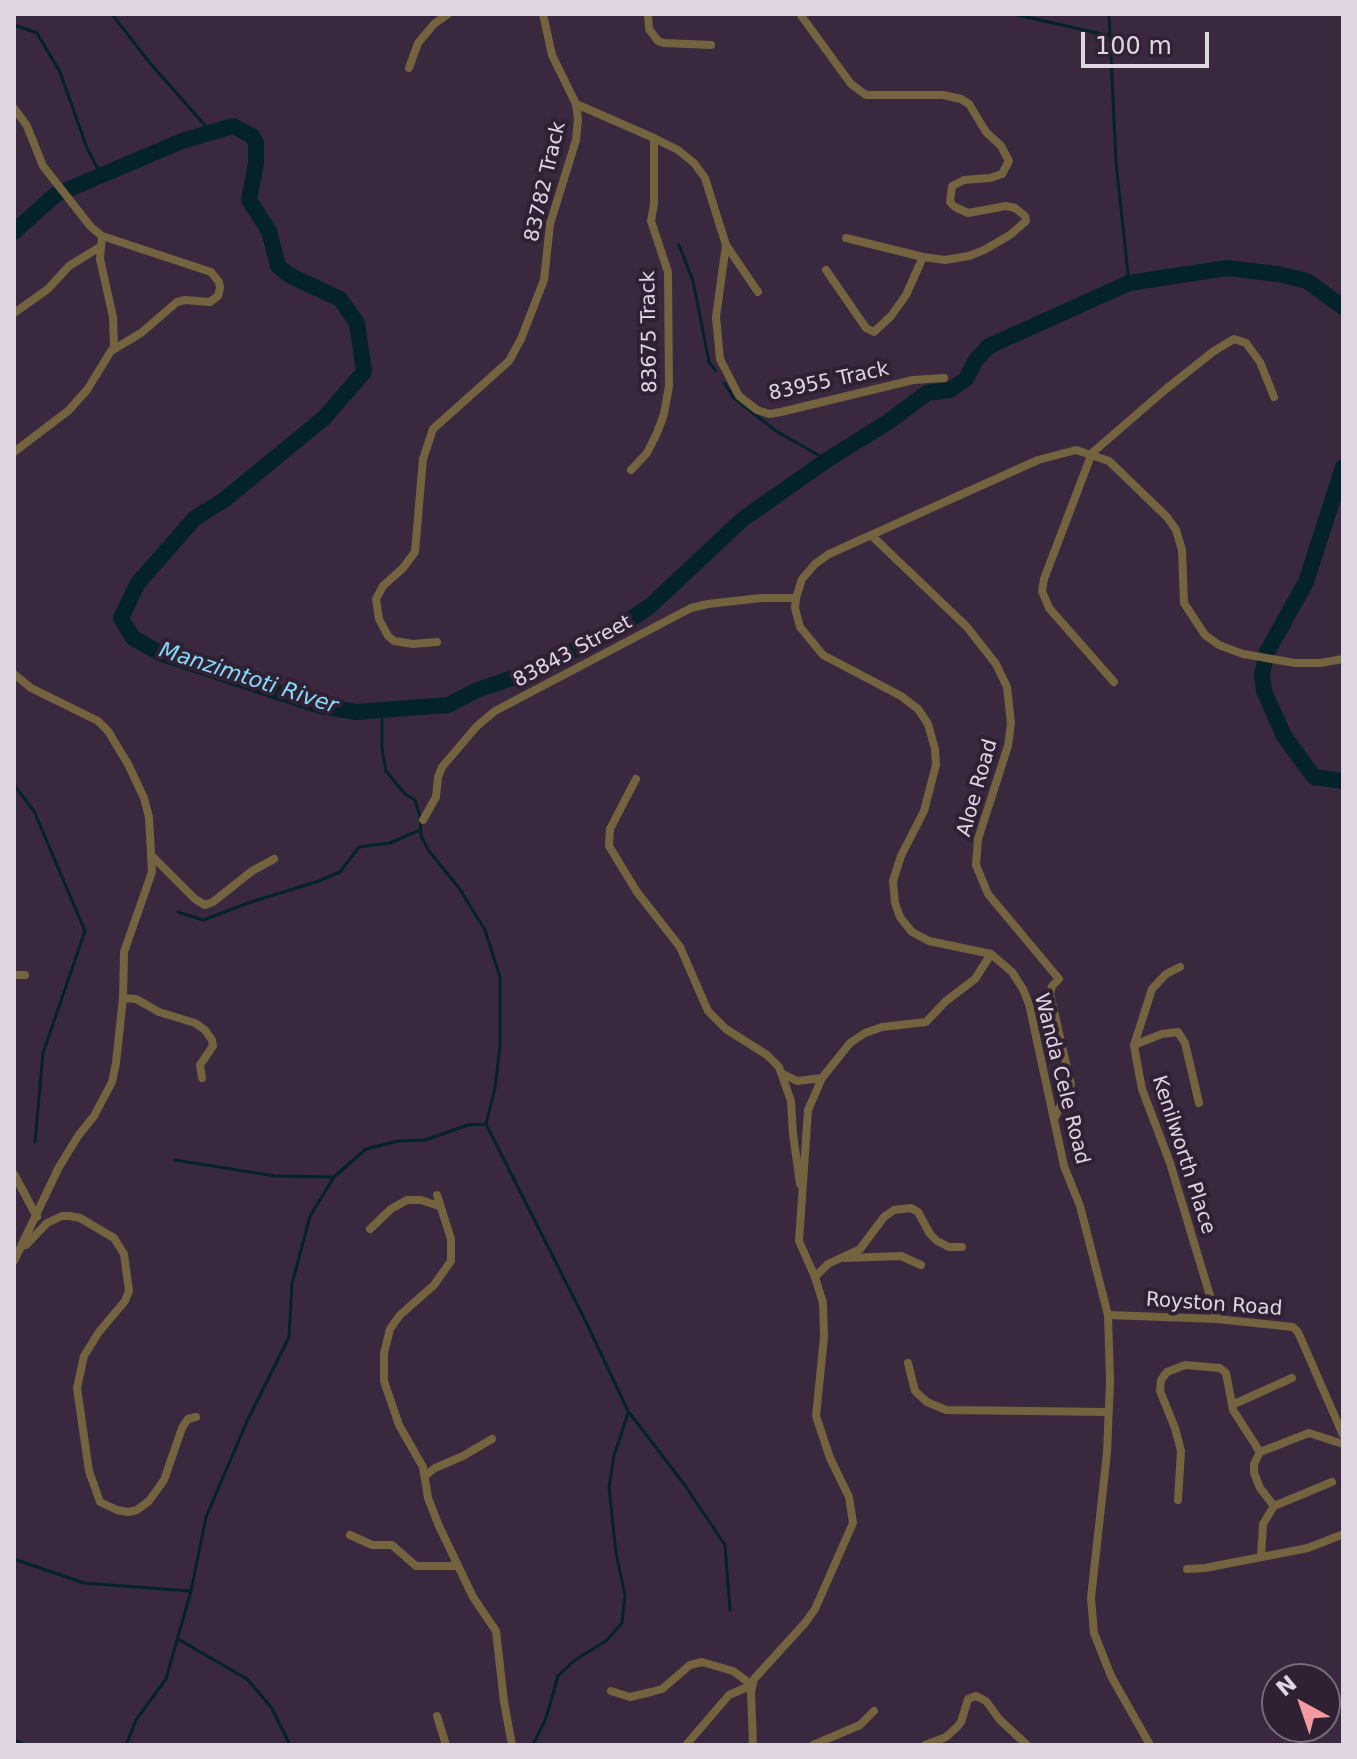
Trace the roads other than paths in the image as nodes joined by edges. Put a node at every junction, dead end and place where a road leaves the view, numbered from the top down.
1 (448, 14) edge
2 (543, 14) edge
3 (648, 14) edge
4 (800, 14) edge
5 (711, 45) dead end
6 (409, 68) dead end
7 (576, 104) junction
8 (14, 108) edge
9 (654, 138) junction
10 (102, 236) junction
11 (846, 238) dead end
12 (726, 245) junction
13 (100, 247) junction
14 (923, 257) junction
15 (826, 270) dead end
16 (758, 292) dead end
17 (14, 313) edge
18 (114, 349) junction
19 (944, 378) dead end
20 (1274, 397) dead end
21 (14, 452) edge
22 (1092, 453) junction
23 (631, 470) dead end
24 (871, 535) junction
25 (796, 598) junction
26 (437, 642) dead end
27 (1343, 659) edge
28 (14, 674) edge
29 (1114, 682) dead end
30 (636, 779) dead end
31 (423, 820) dead end
32 (152, 856) junction
33 (274, 859) dead end
34 (991, 954) junction
35 (1180, 967) dead end
36 (14, 975) edge
37 (25, 975) dead end
38 (123, 998) junction
39 (1134, 1045) junction
40 (784, 1075) junction
41 (202, 1078) dead end
42 (822, 1078) junction
43 (1199, 1103) dead end
44 (1054, 1119) junction
45 (14, 1174) edge
46 (802, 1193) junction
47 (437, 1195) dead end
48 (439, 1206) junction
49 (37, 1217) junction
50 (370, 1229) dead end
51 (962, 1247) dead end
52 (841, 1258) junction
53 (14, 1262) edge
54 (921, 1265) dead end
55 (815, 1277) junction
56 (1108, 1315) junction
57 (1217, 1319) junction
58 (908, 1363) dead end
59 (1292, 1378) dead end
60 (1232, 1405) junction
61 (1108, 1412) junction
62 (196, 1417) dead end
63 (1343, 1435) edge
64 (492, 1439) dead end
65 (1343, 1444) edge
66 (1260, 1452) junction
67 (425, 1476) junction
68 (1332, 1482) dead end
69 (1178, 1500) dead end
70 (1274, 1506) junction
71 (350, 1535) dead end
72 (1341, 1535) edge
73 (1261, 1557) junction
74 (458, 1566) junction
75 (1187, 1569) dead end
76 (752, 1685) junction
77 (611, 1691) dead end
78 (874, 1711) dead end
79 (437, 1716) dead end
80 (446, 1745) edge
81 (512, 1745) edge
82 (686, 1745) edge
83 (753, 1745) edge
84 (813, 1745) edge
85 (925, 1745) edge
86 (1027, 1745) edge
87 (1150, 1745) edge

1 - 6 street
2 - 7 street, 83782 Track
3 - 5 street
4 - 14 street
7 - 9 street
7 - 26 street, 83782 Track
8 - 10 street
9 - 12 street
9 - 23 street, 83675 Track
10 - 13 street
10 - 18 street
11 - 14 street
12 - 16 street
12 - 19 street, 83955 Track
13 - 17 street
13 - 18 street
14 - 15 street
18 - 21 street
20 - 22 street
22 - 24 street
22 - 27 street
22 - 29 street
24 - 25 street
24 - 44 street, Aloe Road
25 - 31 street, 83843 Street
25 - 34 street
28 - 32 street
30 - 40 street
32 - 33 street
32 - 38 street
34 - 42 street
34 - 44 street, Wanda Cele Road
35 - 39 street, Kenilworth Place
36 - 37 street
38 - 41 street
38 - 49 street
39 - 43 street
39 - 57 street, Kenilworth Place
40 - 42 street
40 - 46 street
42 - 46 street
44 - 56 street, Wanda Cele Road
45 - 49 street
46 - 55 street
47 - 48 street
48 - 50 street
48 - 67 street
49 - 53 street
51 - 52 street
52 - 54 street
52 - 55 street
53 - 62 street
55 - 76 street
56 - 57 street, Royston Road
56 - 61 street, Wanda Cele Road
57 - 63 street, Royston Road
58 - 61 street
59 - 60 street
60 - 66 street
60 - 69 street
61 - 87 street, Wanda Cele Road
64 - 67 street
65 - 66 street
66 - 70 street
67 - 74 street
68 - 70 street
70 - 73 street
71 - 74 street
72 - 73 street
73 - 75 street
74 - 81 street
76 - 77 street
76 - 82 street
76 - 83 street
78 - 84 street
79 - 80 street
85 - 86 street

